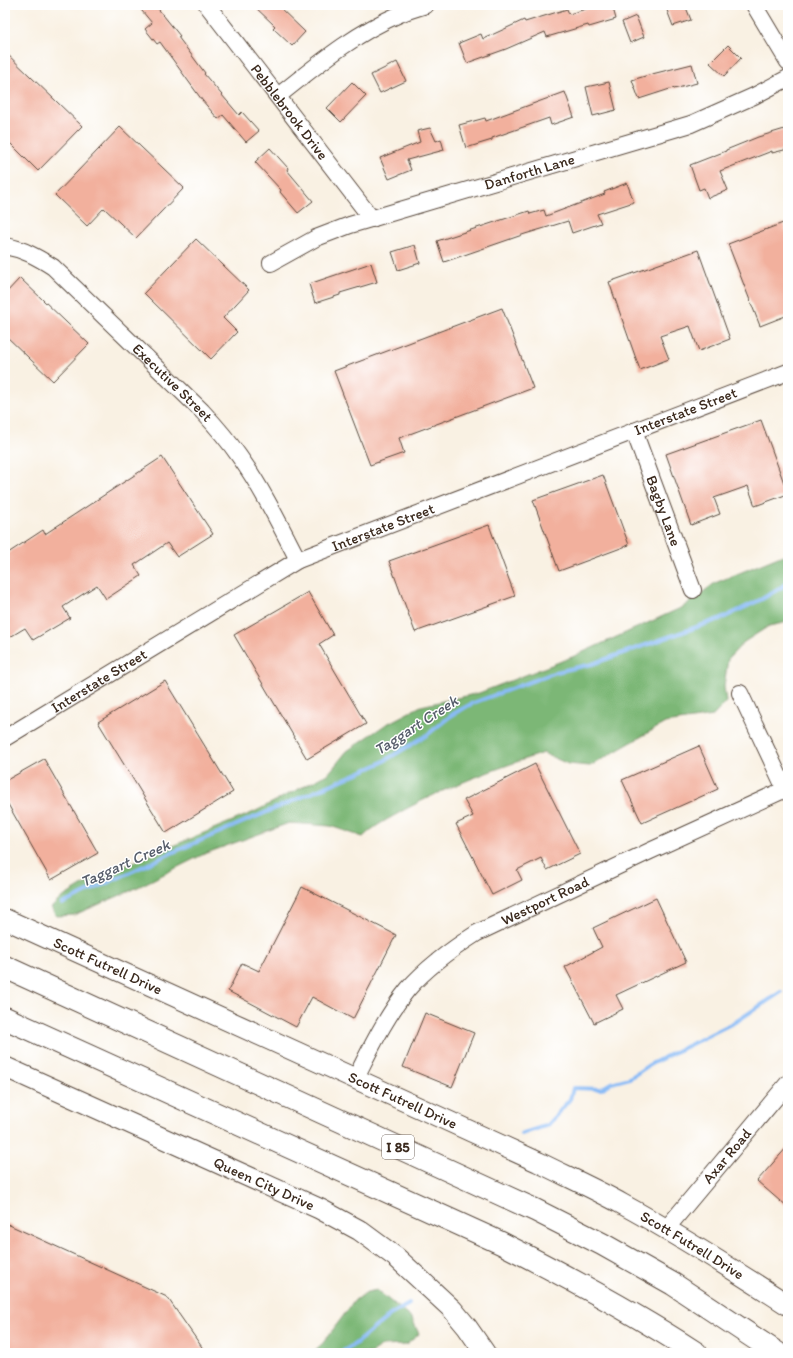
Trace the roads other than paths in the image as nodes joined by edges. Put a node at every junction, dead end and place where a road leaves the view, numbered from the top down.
1 (208, 5) edge
2 (426, 5) edge
3 (754, 5) edge
4 (788, 62) edge
5 (788, 78) edge
6 (278, 96) junction
7 (372, 219) junction
8 (5, 246) edge
9 (271, 263) dead end
10 (788, 372) edge
11 (634, 431) junction
12 (298, 560) junction
13 (693, 590) dead end
14 (740, 693) dead end
15 (5, 738) edge
16 (786, 788) edge
17 (5, 919) edge
18 (5, 967) edge
19 (5, 1018) edge
20 (5, 1067) edge
21 (355, 1079) junction
22 (788, 1083) edge
23 (666, 1229) junction
24 (788, 1305) edge
25 (485, 1353) edge
26 (696, 1353) edge
27 (777, 1353) edge

1 - 6 street, Pebblebrook Drive
2 - 6 street
3 - 4 street
5 - 7 street, Danforth Lane
6 - 7 street, Pebblebrook Drive
7 - 9 street, Danforth Lane
8 - 12 street, Executive Street
10 - 11 street, Interstate Street
11 - 12 street, Interstate Street
11 - 13 street, Bagby Lane
12 - 15 street, Interstate Street
14 - 16 street
16 - 21 street, Westport Road
17 - 21 street, Scott Futrell Drive
18 - 27 highway, I 85
19 - 26 highway
20 - 25 street, Queen City Drive
21 - 23 street, Scott Futrell Drive
22 - 23 street, Axar Road
23 - 24 street, Scott Futrell Drive

